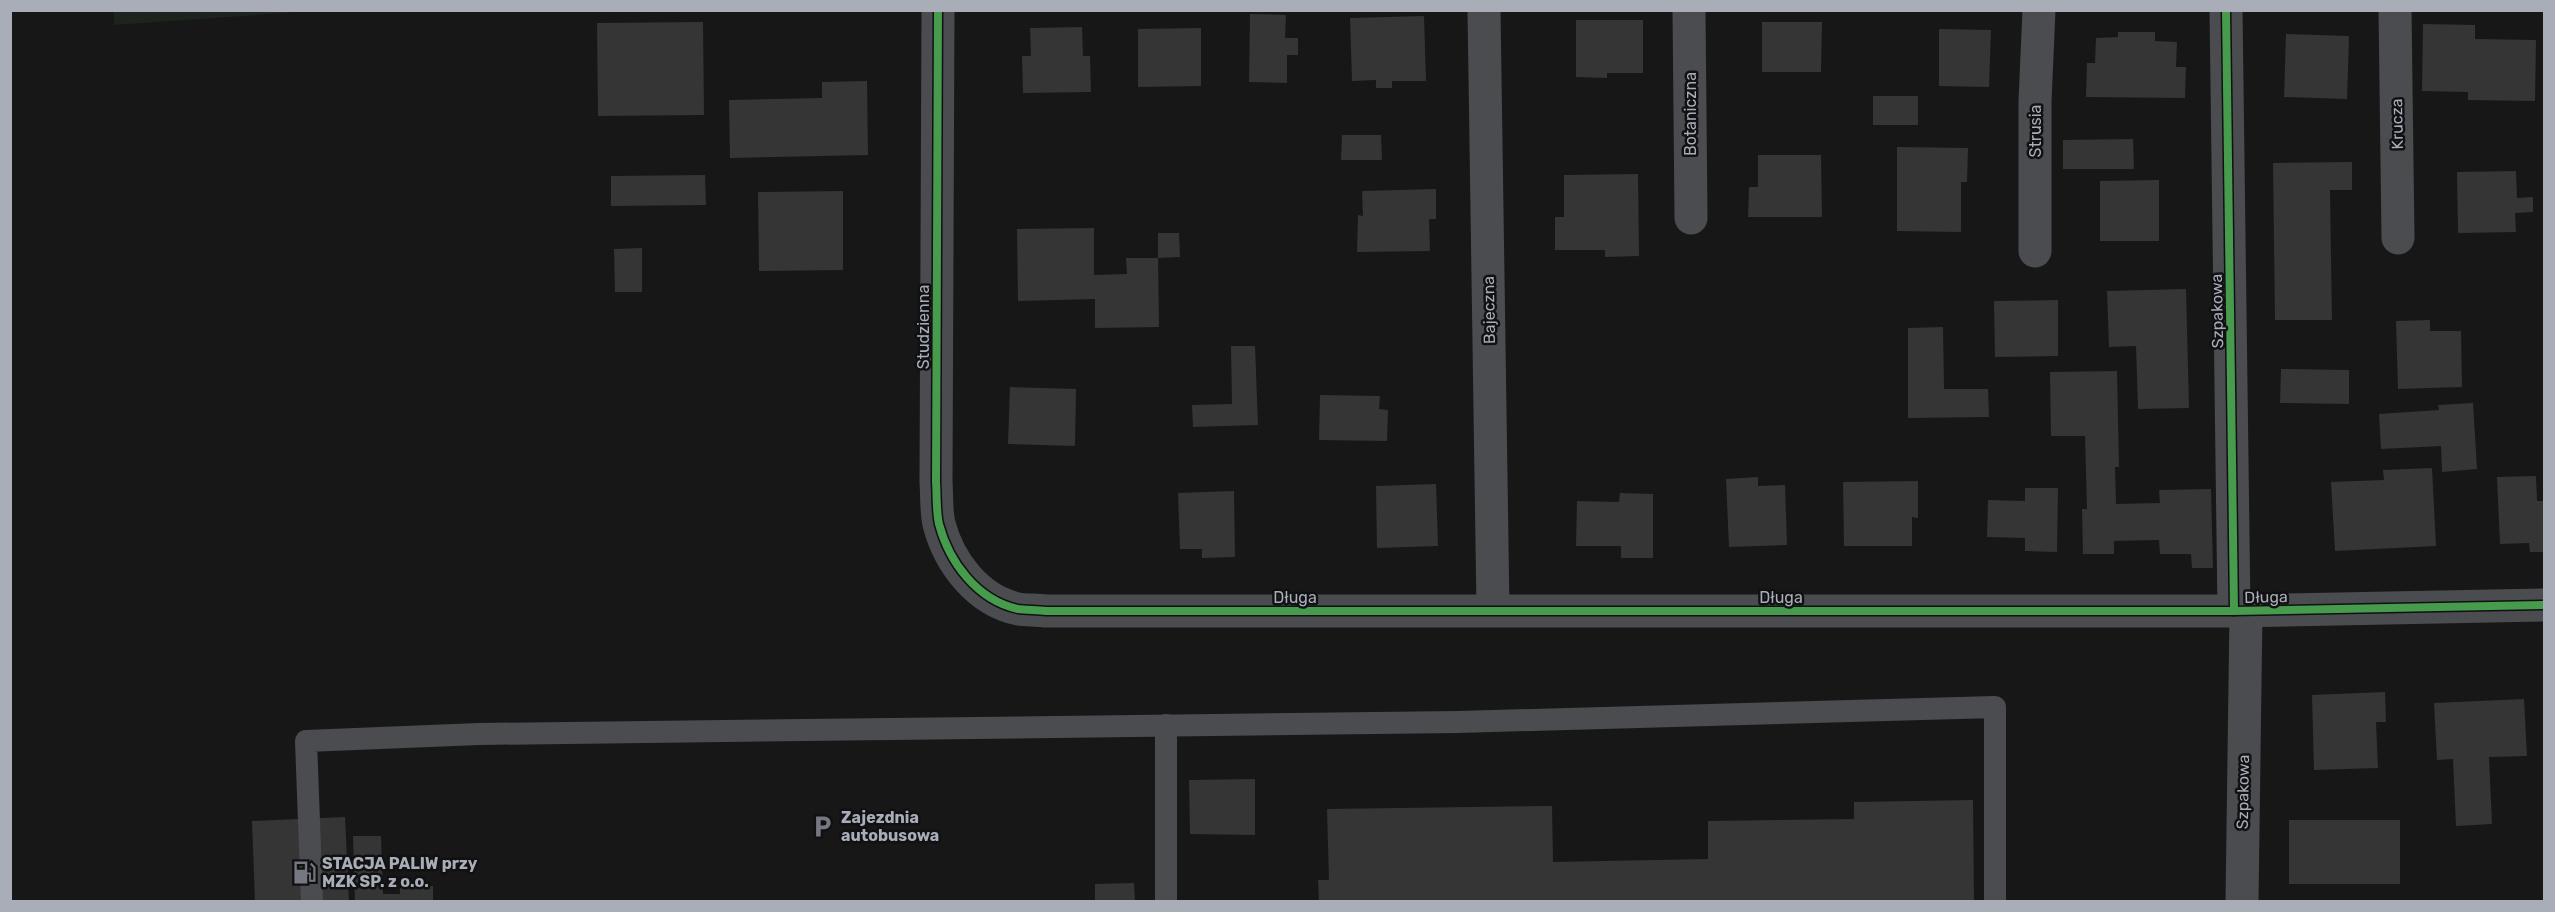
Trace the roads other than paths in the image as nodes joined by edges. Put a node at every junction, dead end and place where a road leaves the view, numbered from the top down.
1 (938, 10) edge
2 (1484, 10) edge
3 (1689, 10) edge
4 (2039, 10) edge
5 (2226, 10) edge
6 (2395, 10) edge
7 (1691, 218) dead end
8 (2398, 238) dead end
9 (2036, 251) dead end
10 (2544, 605) edge
11 (1017, 609) joint
12 (1493, 610) junction
13 (2240, 611) junction
14 (1166, 725) junction
15 (312, 902) edge
16 (1166, 902) edge
17 (1995, 902) edge
18 (2242, 902) edge

1 - 11 street, Studzienna
2 - 12 street, Bajeczna
3 - 7 street, Botaniczna
4 - 9 street, Strusia
5 - 13 street, Szpakowa
6 - 8 street, Krucza
10 - 13 street, Długa
11 - 12 street, Długa
12 - 13 street, Długa
13 - 18 street, Szpakowa
14 - 15 lane
14 - 16 lane
14 - 17 lane

